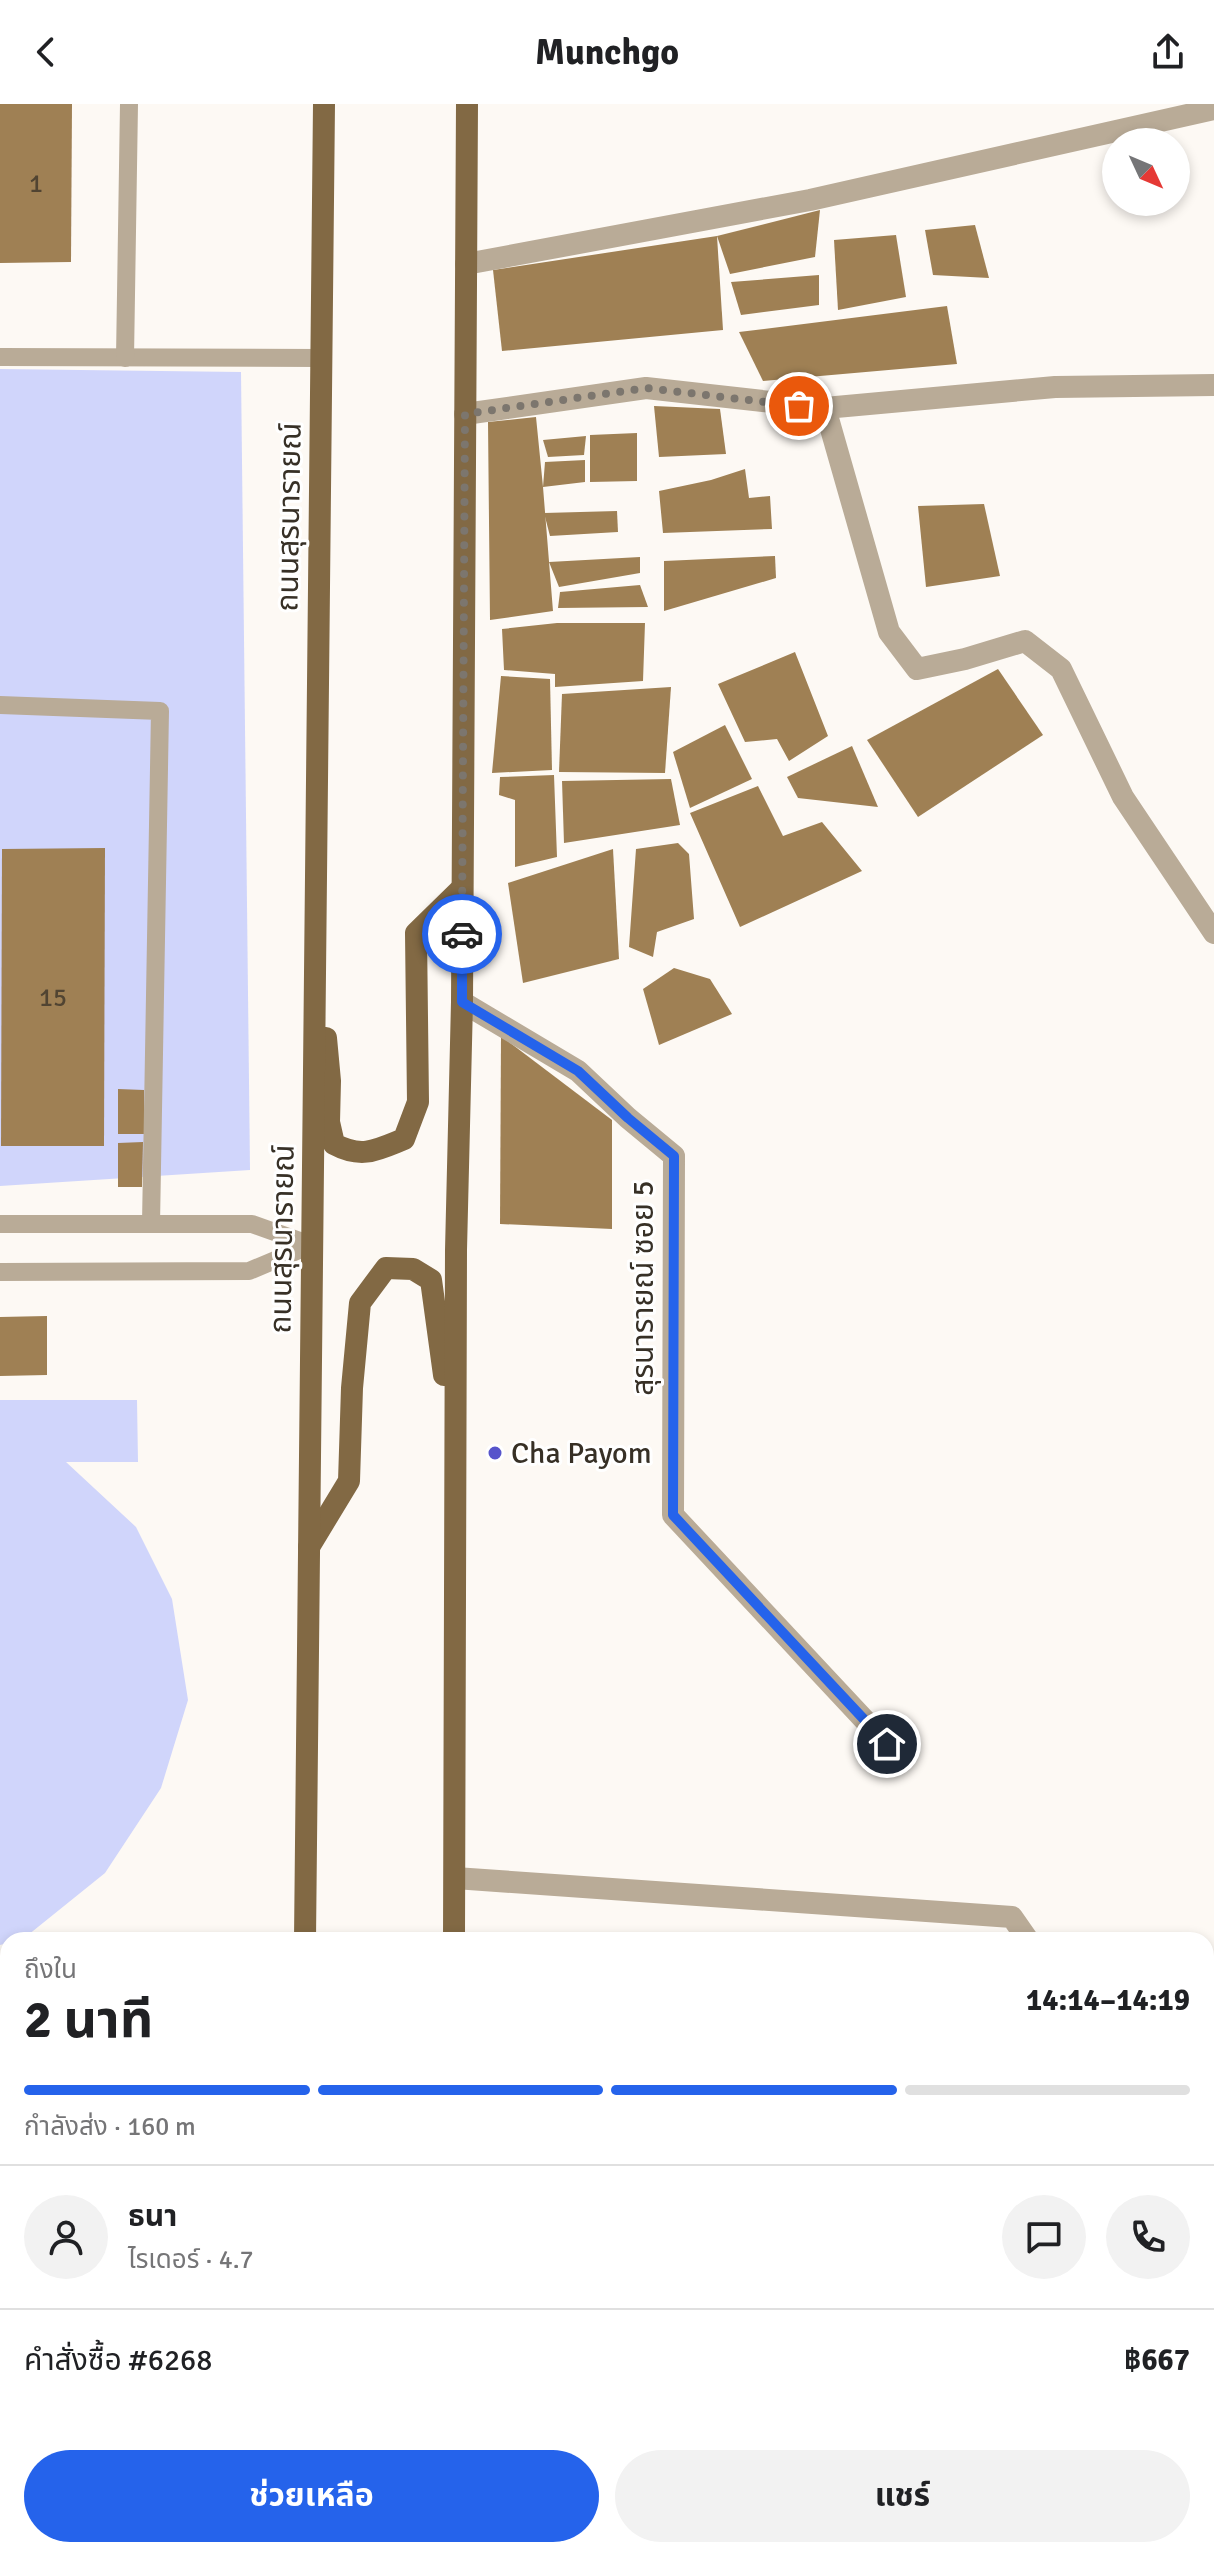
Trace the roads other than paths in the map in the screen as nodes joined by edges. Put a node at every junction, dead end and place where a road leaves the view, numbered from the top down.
1 (129, 104) edge
2 (324, 104) edge
3 (467, 104) edge
4 (1214, 109) edge
5 (466, 264) junction
6 (0, 357) edge
7 (125, 358) junction
8 (321, 358) junction
9 (1214, 385) edge
10 (825, 408) junction
11 (465, 414) junction
12 (0, 705) edge
13 (462, 888) junction
14 (1214, 891) edge
15 (1194, 903) junction
16 (315, 931) junction
17 (1214, 933) edge
18 (462, 1002) junction
19 (0, 1224) edge
20 (151, 1224) junction
21 (311, 1245) junction
22 (0, 1272) edge
23 (456, 1460) junction
24 (309, 1548) junction
25 (887, 1744) dead end
26 (455, 1878) junction
27 (305, 1932) edge
28 (454, 1932) edge
29 (1022, 1932) edge

1 - 7 lane
2 - 8 main road, ถนนสุรนารายณ์
3 - 5 main road
4 - 5 street
5 - 11 main road
6 - 7 lane
7 - 8 lane
8 - 16 main road, ถนนสุรนารายณ์
9 - 10 street
10 - 11 street
10 - 15 street
11 - 13 main road
12 - 20 lane
13 - 16 main road, ถนนสุรนารายณ์
13 - 18 main road
14 - 15 street
15 - 17 street
16 - 21 main road, ถนนสุรนารายณ์
18 - 23 main road
18 - 25 street, สุรนารายณ์ ซอย 5
19 - 20 lane
20 - 21 lane
21 - 22 lane
21 - 24 main road, ถนนสุรนารายณ์
23 - 24 main road
23 - 26 main road
24 - 27 main road, ถนนสุรนารายณ์
26 - 28 main road
26 - 29 street

